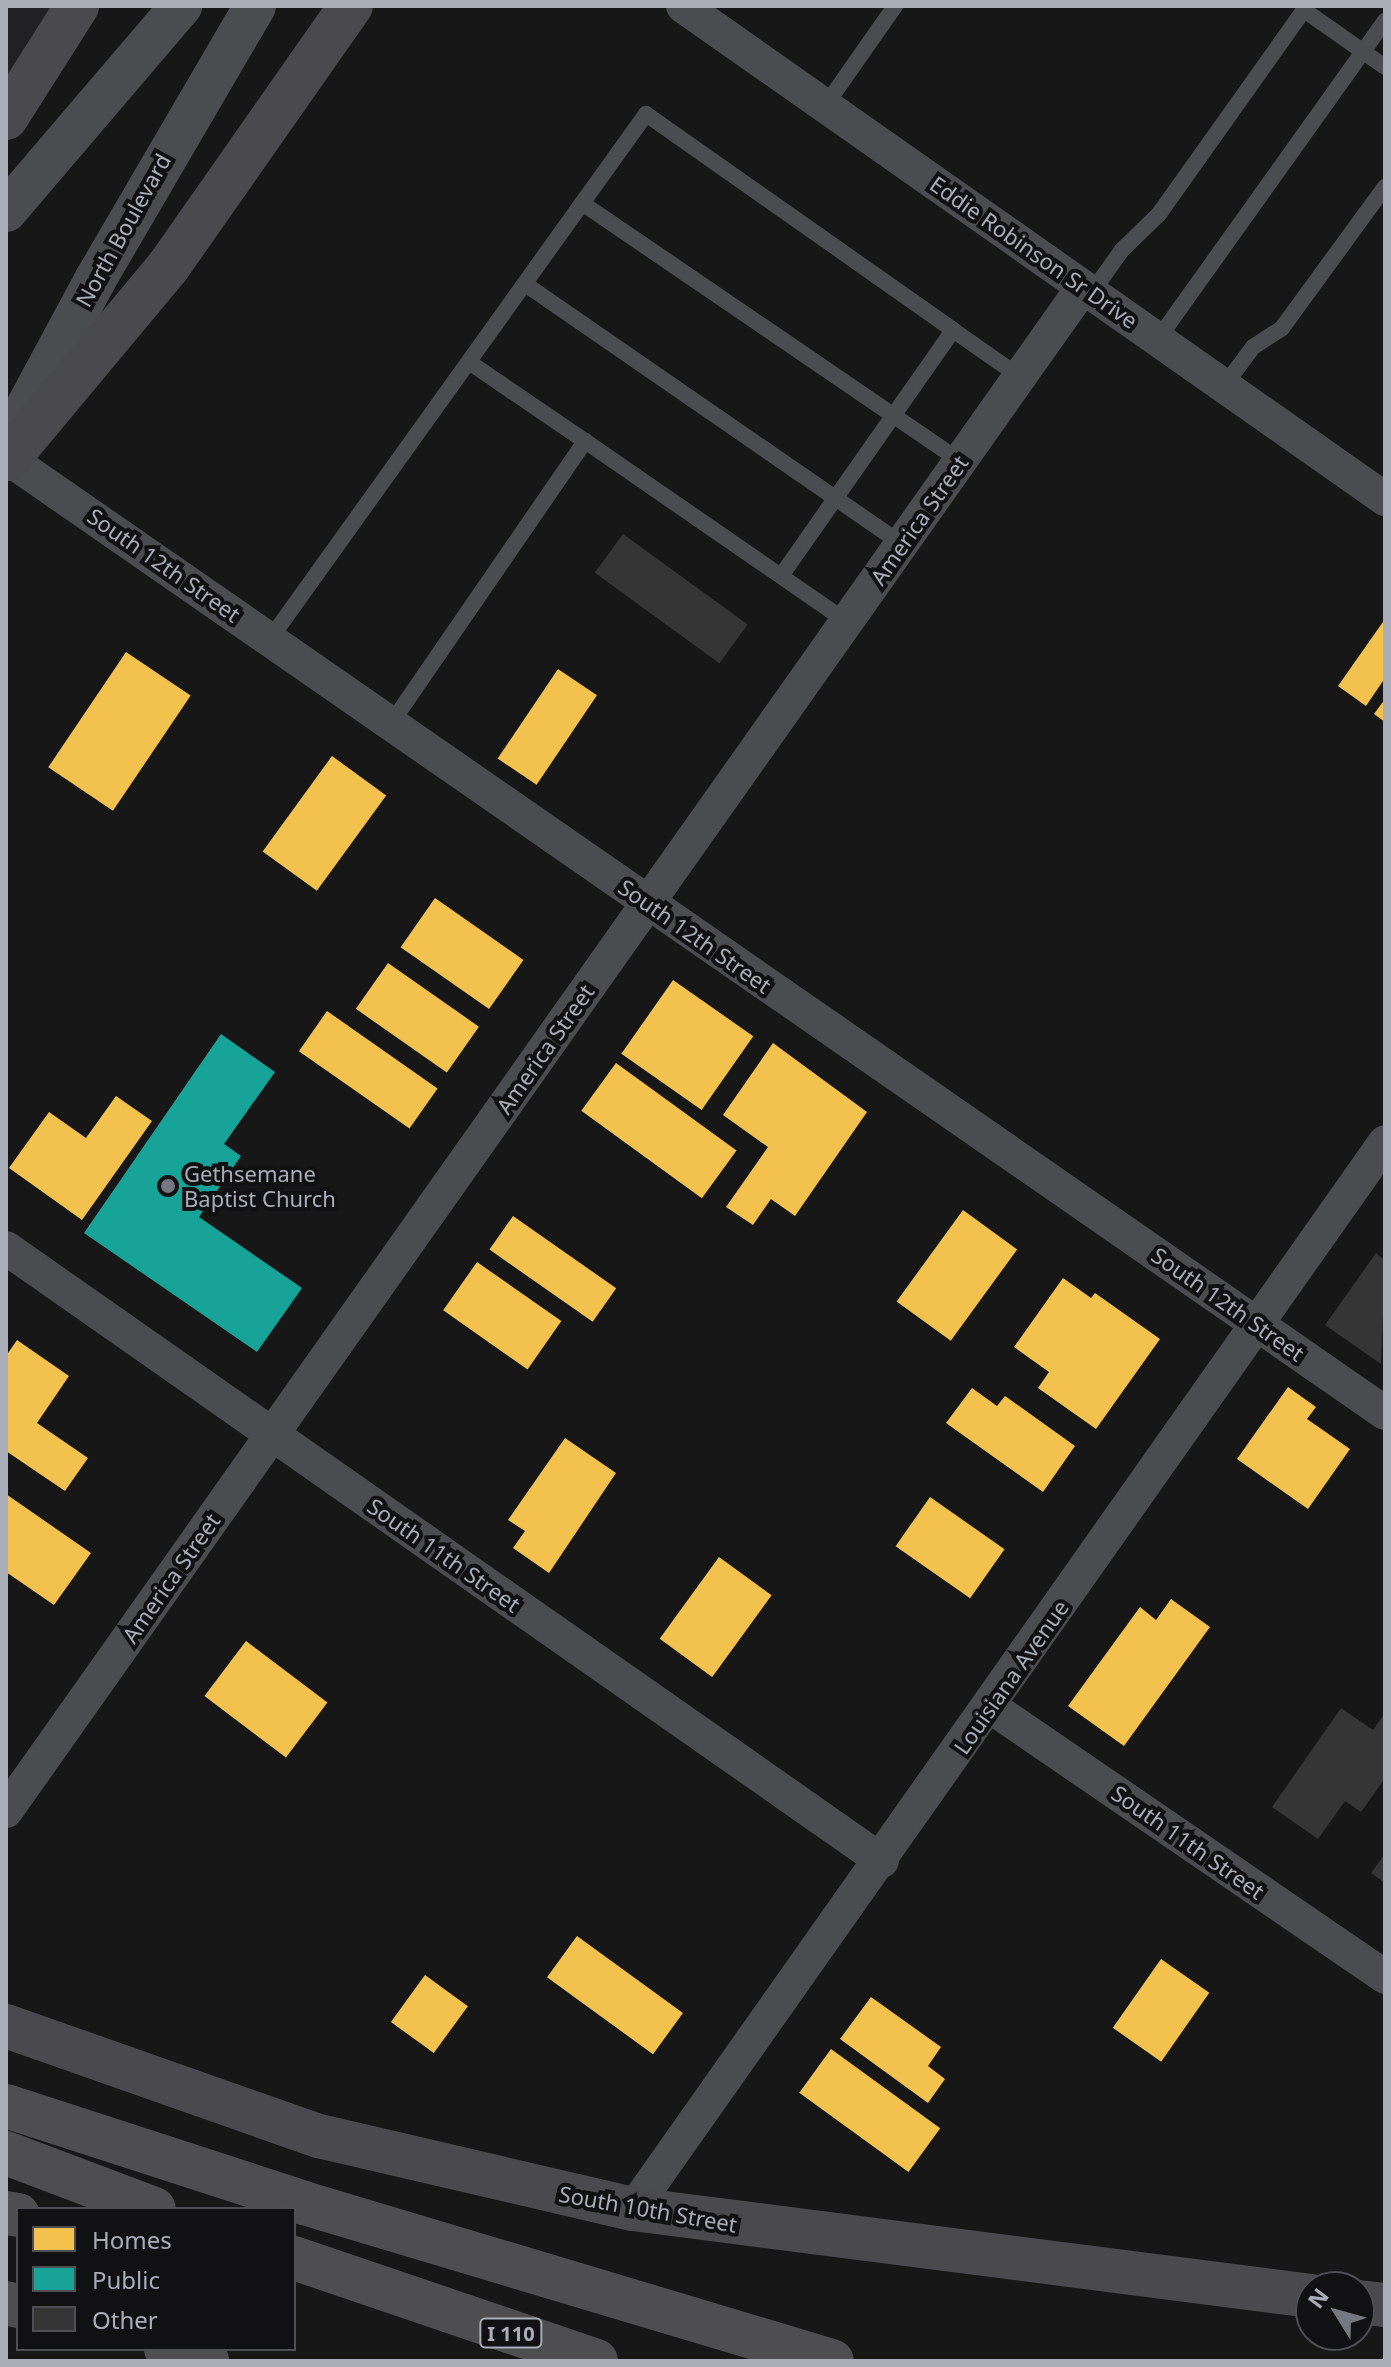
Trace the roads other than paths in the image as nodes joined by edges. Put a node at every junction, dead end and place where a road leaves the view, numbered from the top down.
1 (77, 6) edge
2 (181, 6) edge
3 (351, 6) edge
4 (683, 6) edge
5 (895, 6) edge
6 (247, 18) edge
7 (1385, 21) edge
8 (1364, 51) junction
9 (1385, 67) edge
10 (825, 106) junction
11 (6, 118) edge
12 (1385, 187) edge
13 (582, 203) junction
14 (6, 211) edge
15 (525, 284) junction
16 (1088, 290) junction
17 (953, 330) junction
18 (1158, 339) junction
19 (469, 362) junction
20 (1020, 377) junction
21 (1224, 386) junction
22 (895, 413) junction
23 (585, 441) junction
24 (7, 459) edge
25 (960, 461) junction
26 (835, 499) junction
27 (1385, 499) edge
28 (902, 544) junction
29 (781, 576) junction
30 (847, 622) junction
31 (270, 639) junction
32 (390, 725) junction
33 (648, 904) junction
34 (1385, 1142) edge
35 (6, 1248) edge
36 (1257, 1324) junction
37 (1385, 1413) edge
38 (272, 1434) junction
39 (991, 1707) junction
40 (6, 1811) edge
41 (882, 1861) junction
42 (1385, 1977) edge
43 (6, 2026) edge
44 (6, 2106) edge
45 (6, 2153) edge
46 (149, 2207) edge
47 (633, 2209) junction
48 (296, 2259) edge
49 (296, 2280) edge
50 (1295, 2294) edge
51 (427, 2302) junction
52 (173, 2351) edge
53 (207, 2361) edge
54 (596, 2361) edge
55 (832, 2361) edge

1 - 11 main road
2 - 14 street
3 - 24 main road
4 - 10 street, Eddie Robinson Sr Drive
5 - 10 lane
6 - 24 street, North Boulevard
7 - 8 lane
8 - 9 lane
8 - 16 lane
8 - 18 lane
10 - 16 street, Eddie Robinson Sr Drive
12 - 21 lane
13 - 15 lane
13 - 17 lane
13 - 22 lane
15 - 19 lane
15 - 26 lane
16 - 18 street, Eddie Robinson Sr Drive
16 - 20 street, America Street
17 - 20 lane
17 - 22 lane
18 - 21 street, Eddie Robinson Sr Drive
19 - 23 lane
19 - 31 lane
20 - 25 street, America Street
21 - 27 street, Eddie Robinson Sr Drive
22 - 25 lane
22 - 26 lane
23 - 29 lane
23 - 32 lane
24 - 31 street, South 12th Street
25 - 28 street, America Street
26 - 28 lane
26 - 29 lane
28 - 30 street, America Street
29 - 30 lane
30 - 33 street, America Street
31 - 32 street, South 12th Street
32 - 33 street, South 12th Street
33 - 36 street, South 12th Street
33 - 38 street, America Street
34 - 36 street, Louisiana Avenue
35 - 38 street, South 11th Street
36 - 37 street, South 12th Street
36 - 39 street, Louisiana Avenue
38 - 40 street, America Street
38 - 41 street, South 11th Street
39 - 41 street, Louisiana Avenue
39 - 42 street, South 11th Street
41 - 47 street, Louisiana Avenue
43 - 47 main road, South 10th Street
44 - 55 highway
45 - 46 highway
47 - 50 main road, South 10th Street
48 - 51 highway, I 110
49 - 51 highway
51 - 54 highway, I 110
52 - 53 highway

